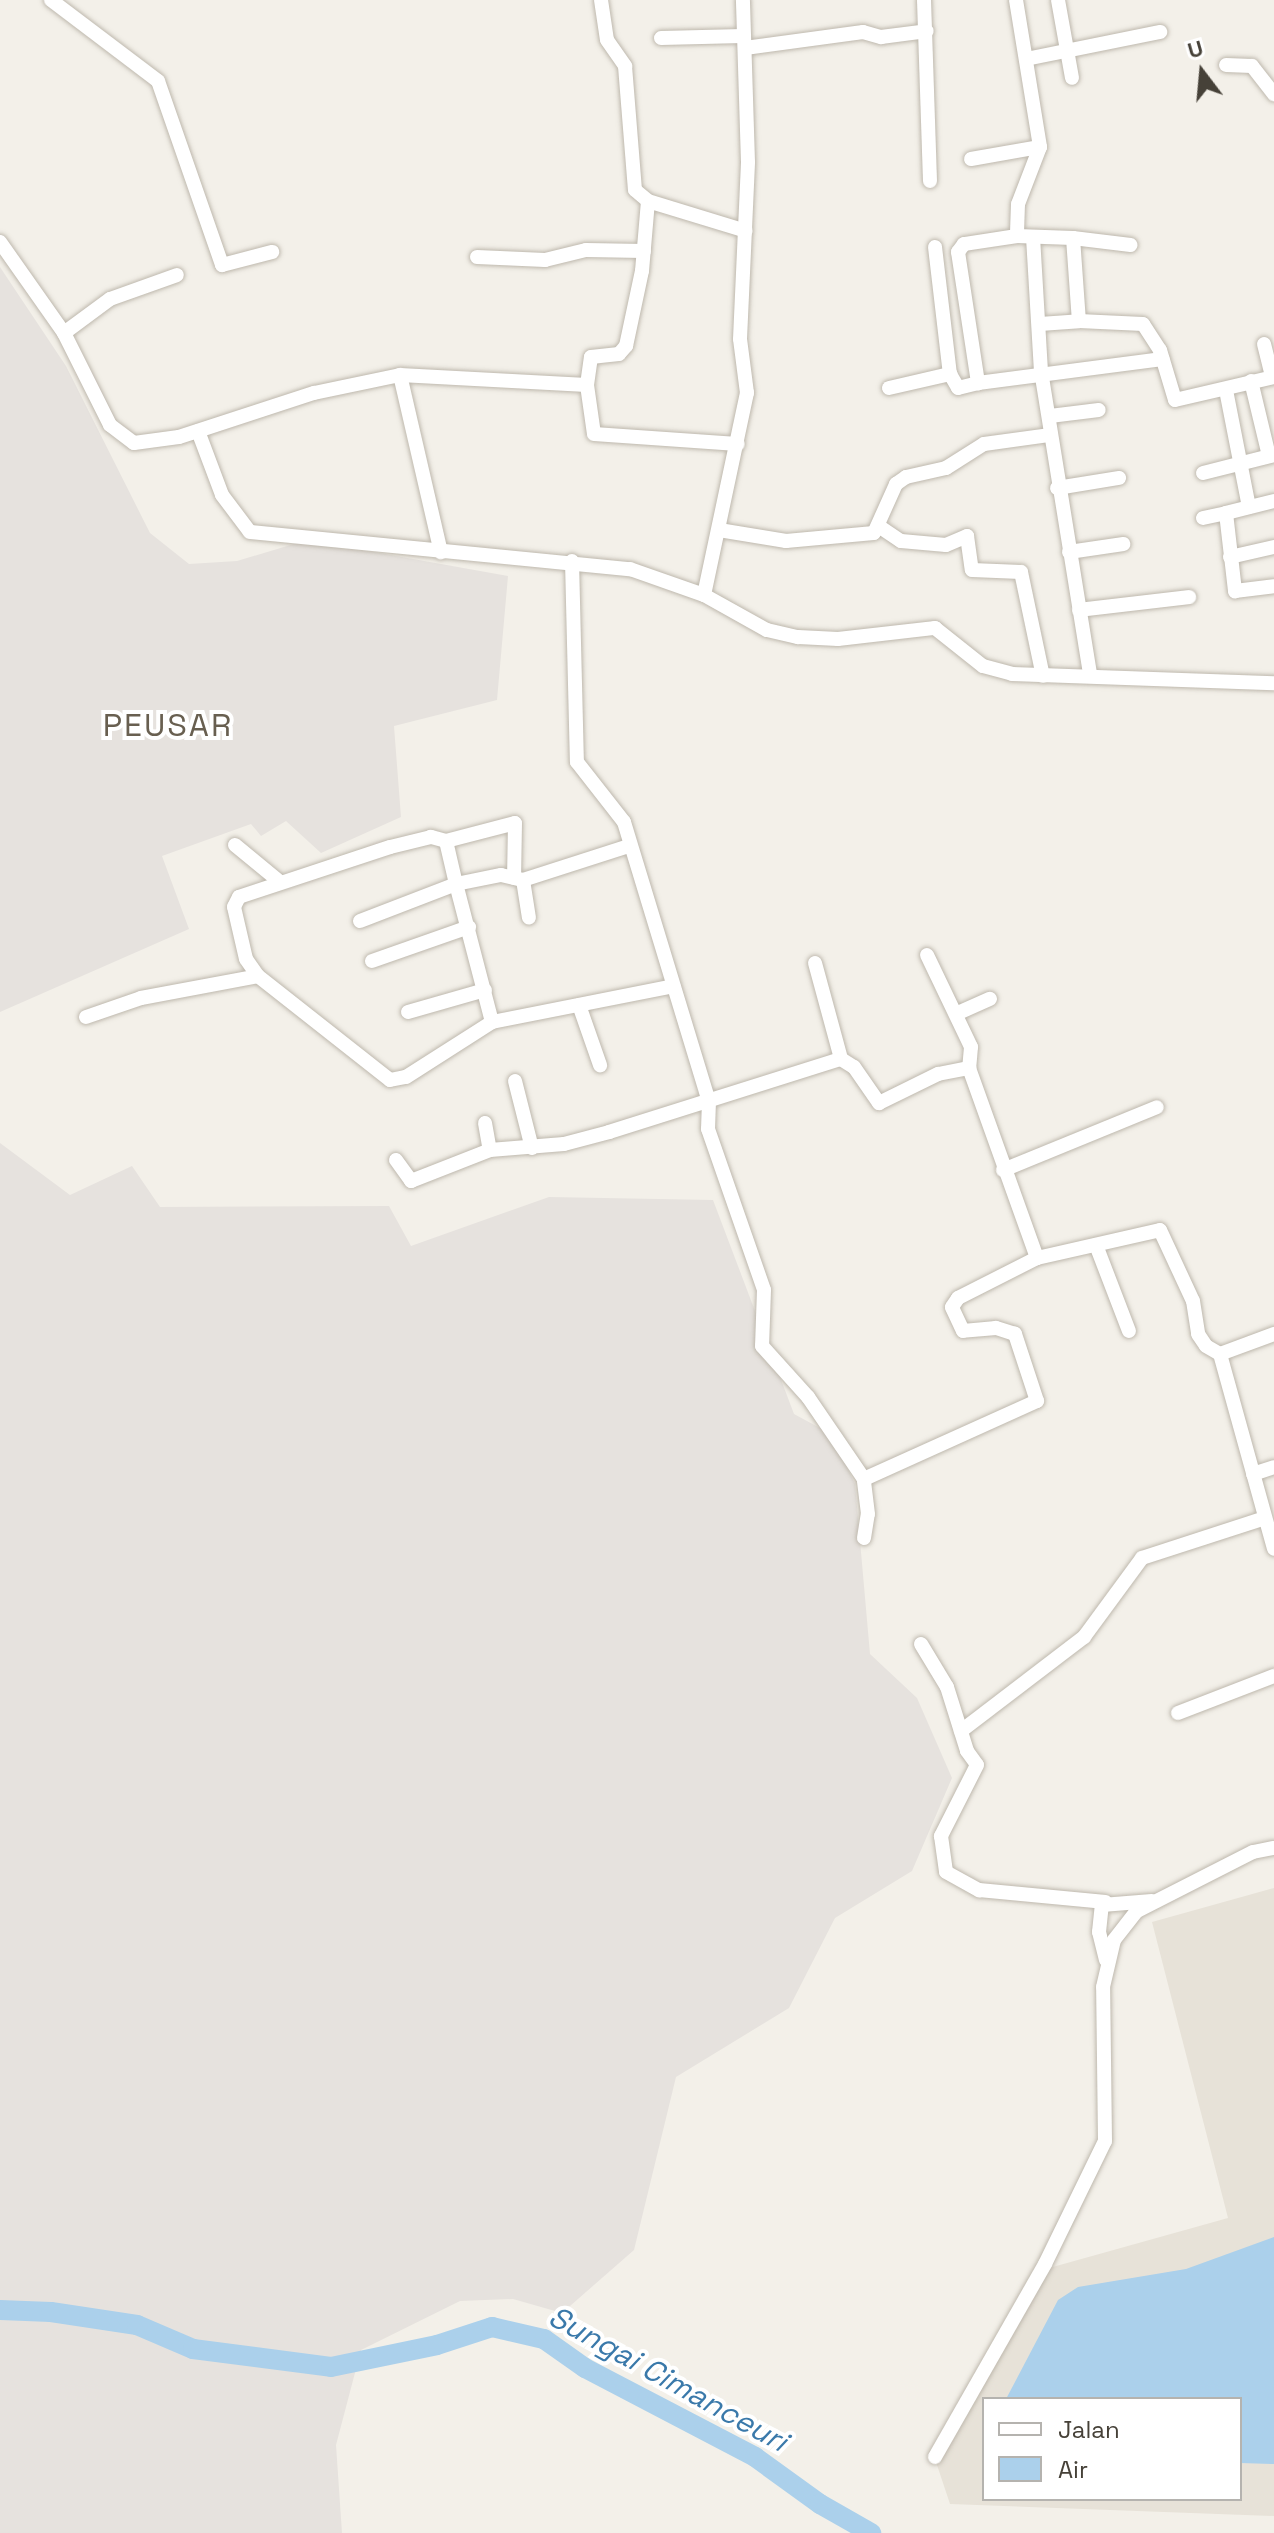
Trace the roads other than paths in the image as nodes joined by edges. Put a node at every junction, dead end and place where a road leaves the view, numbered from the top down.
1 (51, 0) edge
2 (601, 0) edge
3 (743, 0) edge
4 (924, 0) edge
5 (1016, 0) edge
6 (1058, 0) edge
7 (927, 31) junction
8 (1160, 32) dead end
9 (661, 38) dead end
10 (744, 42) junction
11 (1067, 52) junction
12 (1026, 59) junction
13 (1226, 65) dead end
14 (1072, 78) dead end
15 (1274, 94) edge
16 (1040, 147) junction
17 (971, 159) dead end
18 (930, 181) dead end
19 (648, 201) junction
20 (746, 231) junction
21 (1017, 236) junction
22 (1033, 237) junction
23 (1073, 238) junction
24 (0, 242) edge
25 (1131, 245) dead end
26 (935, 247) dead end
27 (644, 251) junction
28 (272, 252) dead end
29 (477, 257) dead end
30 (177, 275) dead end
31 (1079, 321) junction
32 (1040, 324) junction
33 (64, 333) junction
34 (1264, 344) dead end
35 (1162, 359) junction
36 (1041, 371) junction
37 (950, 374) junction
38 (400, 375) junction
39 (1273, 377) edge
40 (1251, 381) junction
41 (978, 383) junction
42 (587, 385) junction
43 (889, 388) dead end
44 (1226, 390) junction
45 (1099, 410) dead end
46 (1050, 416) junction
47 (198, 431) junction
48 (1050, 435) junction
49 (738, 444) junction
50 (1271, 456) edge
51 (1241, 464) junction
52 (1203, 473) dead end
53 (1119, 478) dead end
54 (1057, 488) junction
55 (1274, 501) edge
56 (1249, 507) junction
57 (1226, 513) junction
58 (1203, 518) dead end
59 (880, 527) junction
60 (719, 530) junction
61 (1123, 544) dead end
62 (1274, 547) edge
63 (441, 552) junction
64 (1069, 552) junction
65 (1230, 557) junction
66 (572, 561) junction
67 (1274, 586) edge
68 (704, 595) junction
69 (1189, 597) dead end
70 (1079, 610) junction
71 (1090, 675) junction
72 (1043, 676) junction
73 (1274, 683) edge
74 (446, 841) junction
75 (235, 845) dead end
76 (629, 846) junction
77 (519, 879) junction
78 (280, 882) junction
79 (456, 884) junction
80 (529, 918) dead end
81 (360, 921) dead end
82 (469, 927) junction
83 (927, 955) dead end
84 (372, 961) dead end
85 (815, 963) dead end
86 (258, 976) junction
87 (673, 986) junction
88 (485, 990) junction
89 (990, 999) dead end
90 (579, 1005) junction
91 (408, 1012) dead end
92 (958, 1013) junction
93 (86, 1017) dead end
94 (492, 1022) junction
95 (841, 1059) junction
96 (600, 1065) dead end
97 (969, 1068) junction
98 (515, 1081) dead end
99 (709, 1101) junction
100 (1157, 1107) dead end
101 (485, 1123) dead end
102 (532, 1148) junction
103 (490, 1150) junction
104 (396, 1160) dead end
105 (1003, 1170) junction
106 (1096, 1245) junction
107 (1037, 1258) junction
108 (1129, 1331) dead end
109 (1274, 1334) edge
110 (1220, 1354) junction
111 (1274, 1467) edge
112 (1253, 1474) junction
113 (864, 1479) junction
114 (1265, 1518) junction
115 (864, 1538) dead end
116 (1274, 1549) edge
117 (921, 1644) dead end
118 (1274, 1676) edge
119 (1178, 1713) dead end
120 (961, 1731) junction
121 (1274, 1848) edge
122 (1158, 1901) junction
123 (1105, 1902) junction
124 (1106, 1960) junction
125 (935, 2457) dead end

1 - 28 street
2 - 19 street
3 - 10 street
4 - 7 street
5 - 12 street
6 - 11 street
7 - 10 street
7 - 18 street
8 - 11 street
9 - 10 street
10 - 20 street
11 - 12 street
11 - 14 street
12 - 16 street
13 - 15 street
16 - 17 street
16 - 21 street
19 - 20 street
19 - 27 street
20 - 49 street
21 - 22 street
21 - 41 street
22 - 23 street
22 - 32 street
23 - 25 street
23 - 31 street
24 - 33 street
26 - 37 street
27 - 29 street
27 - 42 street
30 - 33 street
31 - 32 street
31 - 35 street
32 - 36 street
33 - 47 street
34 - 39 street
35 - 36 street
35 - 44 street
36 - 41 street
36 - 46 street
37 - 41 street
37 - 43 street
38 - 42 street
38 - 47 street
38 - 63 street
39 - 40 street
40 - 44 street
40 - 50 street
42 - 49 street
44 - 51 street
45 - 46 street
46 - 48 street
47 - 63 street
48 - 54 street
48 - 59 street
49 - 60 street
50 - 51 street
51 - 52 street
51 - 56 street
53 - 54 street
54 - 64 street
55 - 56 street
56 - 57 street
57 - 58 street
57 - 65 street
59 - 60 street
59 - 72 street
60 - 68 street
61 - 64 street
62 - 65 street
63 - 66 street
64 - 70 street
65 - 67 street
66 - 68 street
66 - 76 street
68 - 72 street
69 - 70 street
70 - 71 street
71 - 72 street
71 - 73 street
74 - 77 street
74 - 78 street
74 - 79 street
75 - 78 street
76 - 77 street
76 - 87 street
77 - 79 street
77 - 80 street
78 - 86 street
79 - 81 street
79 - 82 street
82 - 84 street
82 - 88 street
83 - 92 street
85 - 95 street
86 - 93 street
86 - 94 street
87 - 90 street
87 - 99 street
88 - 91 street
88 - 94 street
89 - 92 street
90 - 94 street
90 - 96 street
92 - 97 street
95 - 97 street
95 - 99 street
97 - 105 street
98 - 102 street
99 - 102 street
99 - 113 street
100 - 105 street
101 - 103 street
102 - 103 street
103 - 104 street
105 - 107 street
106 - 107 street
106 - 108 street
106 - 110 street
107 - 113 street
109 - 110 street
110 - 112 street
111 - 112 street
112 - 114 street
113 - 115 street
114 - 116 street
114 - 120 street
117 - 120 street
118 - 119 street
120 - 123 street
121 - 122 street
122 - 123 street
122 - 124 street
123 - 124 street
124 - 125 street

